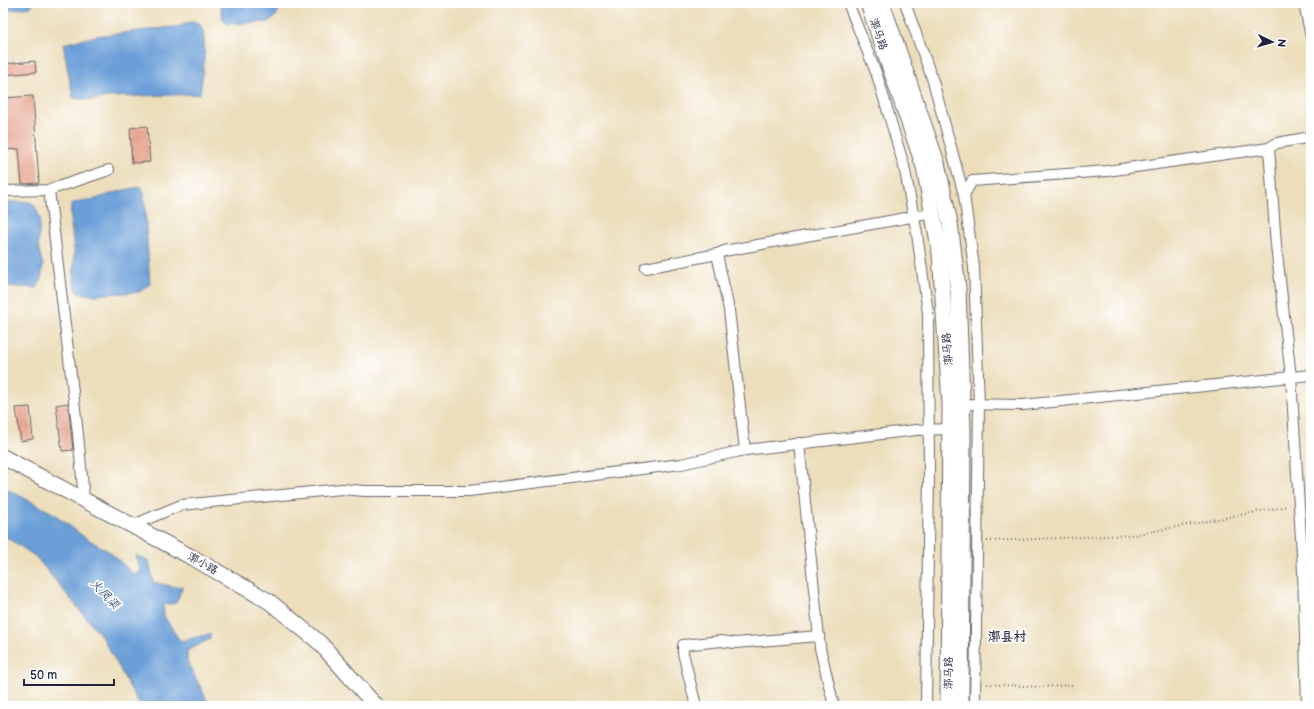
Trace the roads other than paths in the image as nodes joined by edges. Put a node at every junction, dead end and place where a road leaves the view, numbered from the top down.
1 (848, 3) edge
2 (868, 3) edge
3 (882, 3) edge
4 (905, 3) edge
5 (1304, 3) edge
6 (1311, 37) edge
7 (1311, 137) edge
8 (1269, 148) junction
9 (108, 170) dead end
10 (48, 190) junction
11 (3, 191) edge
12 (964, 195) junction
13 (933, 213) junction
14 (914, 216) junction
15 (717, 254) junction
16 (646, 268) dead end
17 (1311, 375) edge
18 (1291, 377) junction
19 (957, 404) junction
20 (979, 404) junction
21 (929, 430) junction
22 (950, 430) junction
23 (800, 443) junction
24 (745, 450) junction
25 (3, 457) edge
26 (84, 500) junction
27 (133, 525) junction
28 (819, 636) junction
29 (376, 706) edge
30 (696, 706) edge
31 (834, 706) edge
32 (926, 706) edge
33 (948, 706) edge
34 (961, 706) edge
35 (975, 706) edge
36 (1307, 706) edge

1 - 14 street
2 - 13 main road, 漷马路
3 - 19 main road, 漷马路
4 - 12 street
5 - 6 street
7 - 8 street
8 - 12 street
8 - 18 street
9 - 10 street
10 - 11 street
10 - 26 street
12 - 20 street
13 - 14 street
13 - 19 main road, 漷马路
14 - 15 street
14 - 21 street
15 - 16 street
15 - 24 street
17 - 18 street
18 - 20 street
18 - 36 street
19 - 20 street
19 - 22 main road, 漷马路
19 - 34 main road, 漷马路
20 - 35 street
21 - 22 street
21 - 23 street
21 - 32 street
22 - 33 main road, 漷马路
23 - 24 street
23 - 28 street
24 - 27 street
25 - 26 main road, 漷小路
26 - 27 main road, 漷小路
27 - 29 main road, 漷小路
28 - 30 street
28 - 31 street

